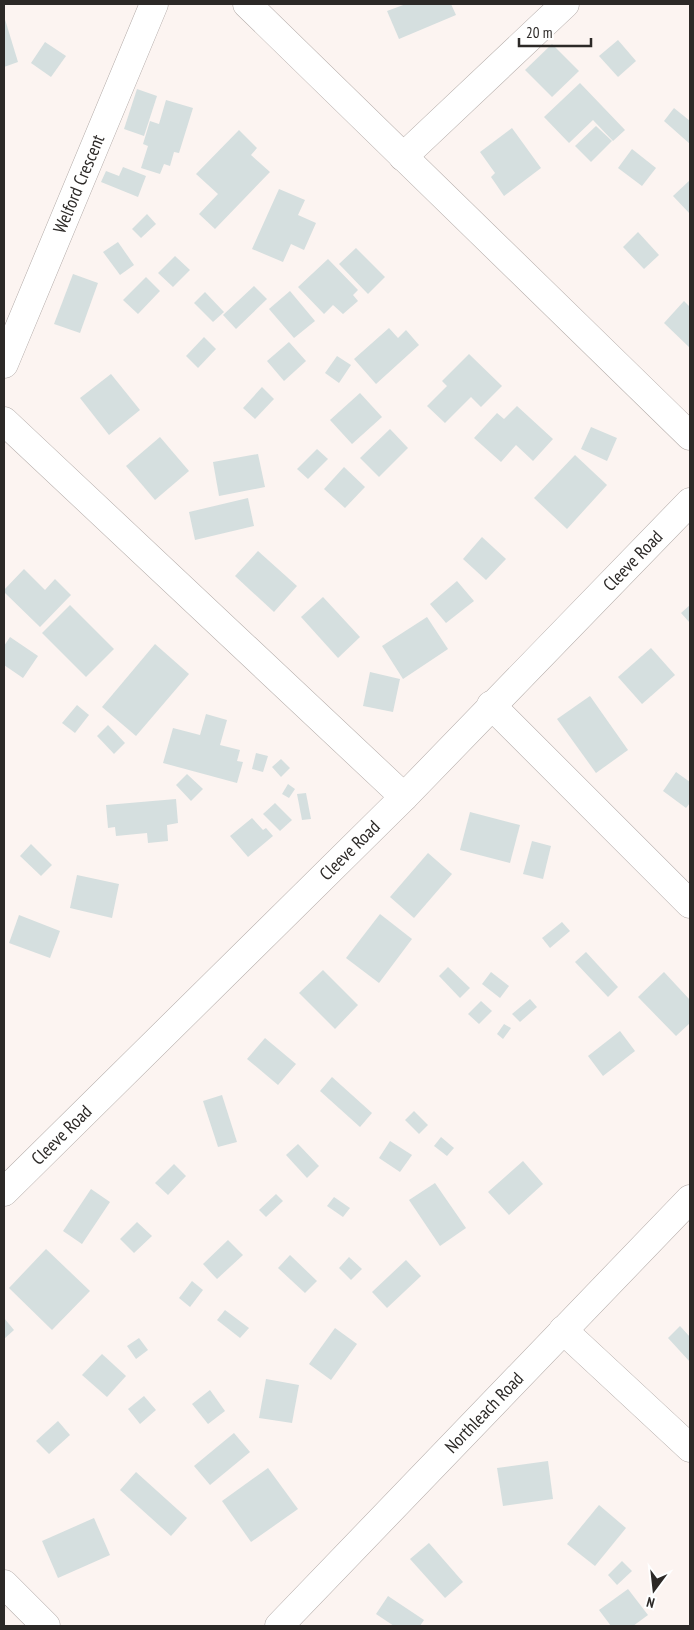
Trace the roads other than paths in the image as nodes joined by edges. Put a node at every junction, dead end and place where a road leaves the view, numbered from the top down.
1 (154, 4) edge
2 (247, 4) edge
3 (565, 4) edge
4 (403, 157) junction
5 (4, 364) edge
6 (4, 421) edge
7 (690, 436) edge
8 (690, 502) edge
9 (491, 706) junction
10 (404, 796) junction
11 (690, 904) edge
12 (4, 1192) edge
13 (690, 1199) edge
14 (563, 1330) junction
15 (690, 1448) edge
16 (4, 1584) edge
17 (282, 1625) edge
18 (46, 1626) edge

1 - 5 street, Welford Crescent
2 - 4 street
3 - 4 street
4 - 7 street
6 - 10 street
8 - 9 street, Cleeve Road
9 - 10 street, Cleeve Road
9 - 11 street
10 - 12 street, Cleeve Road
13 - 14 street, Northleach Road
14 - 15 street
14 - 17 street, Northleach Road
16 - 18 street

